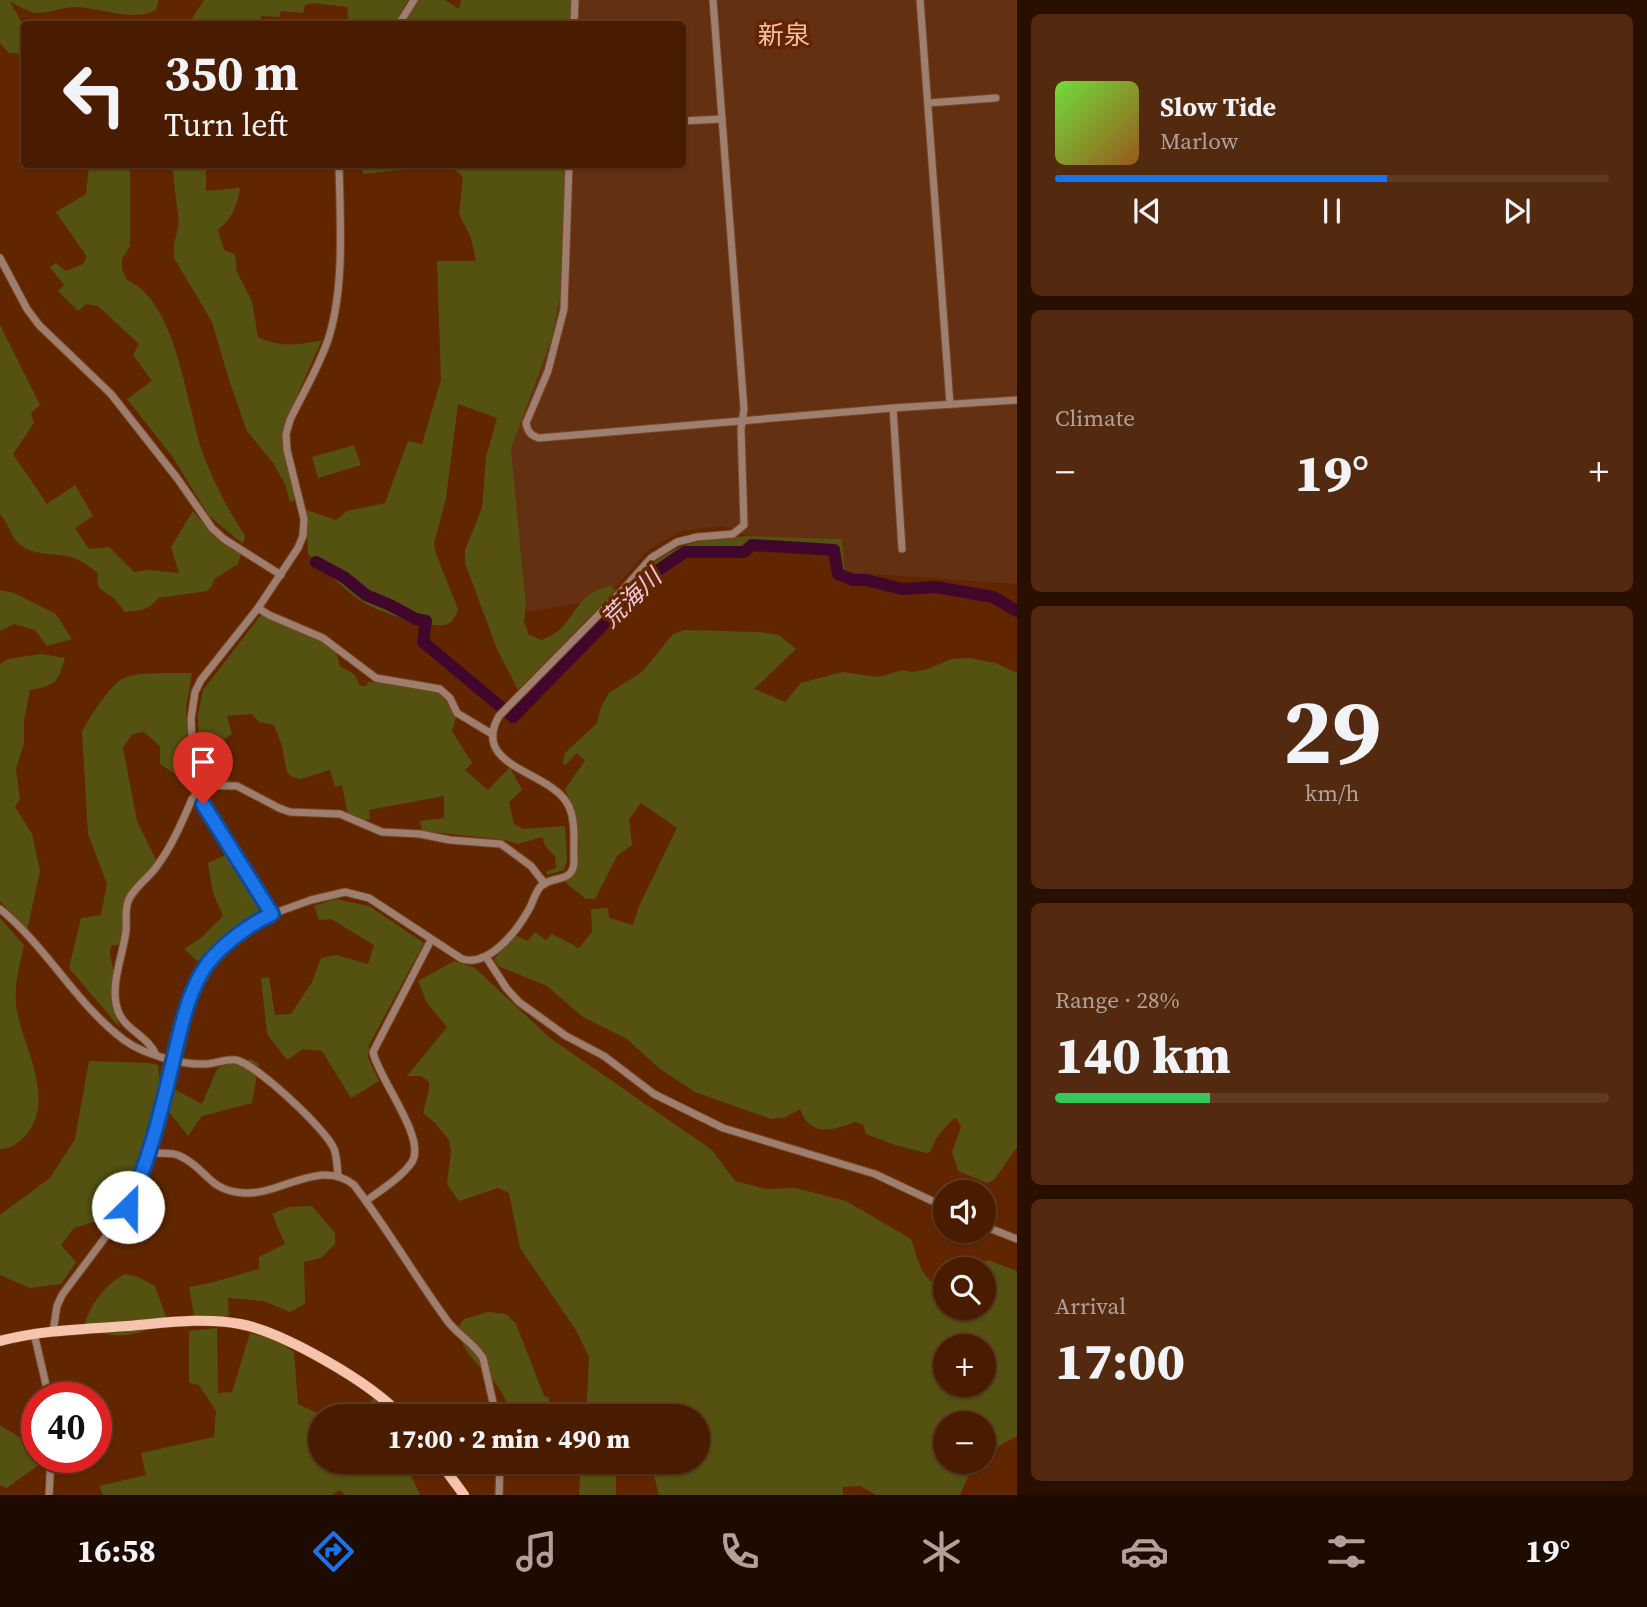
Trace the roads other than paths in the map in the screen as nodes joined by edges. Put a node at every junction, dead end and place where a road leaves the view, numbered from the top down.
1 (414, 0) edge
2 (575, 0) edge
3 (713, 0) edge
4 (920, 0) edge
5 (402, 21) edge
6 (574, 21) edge
7 (996, 98) dead end
8 (928, 103) junction
9 (722, 119) junction
10 (686, 121) edge
11 (339, 168) edge
12 (569, 168) edge
13 (0, 258) edge
14 (1017, 400) edge
15 (950, 404) junction
16 (893, 408) junction
17 (743, 420) junction
18 (902, 549) dead end
19 (281, 575) junction
20 (258, 608) junction
21 (492, 734) junction
22 (197, 789) junction
23 (545, 884) junction
24 (0, 909) edge
25 (272, 914) junction
26 (431, 940) junction
27 (486, 957) junction
28 (156, 1056) junction
29 (174, 1059) junction
30 (148, 1152) junction
31 (338, 1175) junction
32 (366, 1201) junction
33 (933, 1201) edge
34 (996, 1231) edge
35 (1017, 1239) edge
36 (53, 1332) junction
37 (34, 1334) junction
38 (0, 1341) edge
39 (45, 1382) edge
40 (388, 1404) edge
41 (493, 1404) edge
42 (50, 1473) edge
43 (449, 1474) edge
44 (500, 1474) edge
45 (48, 1495) edge
46 (464, 1495) edge
47 (499, 1495) edge

1 - 5 street
2 - 6 street
3 - 9 street
4 - 8 street
7 - 8 street
8 - 15 street
9 - 10 street
9 - 17 street
11 - 19 street
12 - 17 street
13 - 19 street
14 - 15 street
15 - 16 street
16 - 17 street
16 - 18 street
17 - 21 street
19 - 20 street
20 - 21 street
20 - 22 street
21 - 23 street
22 - 23 street
22 - 25 street
22 - 28 street
23 - 27 street
24 - 28 street
25 - 26 street
25 - 29 street
26 - 27 street
26 - 32 street
27 - 33 street
28 - 29 street
29 - 30 street
29 - 31 street
30 - 31 street
30 - 36 street
31 - 32 street
32 - 41 street
34 - 35 street
36 - 37 main road
36 - 40 main road
37 - 38 main road
37 - 39 street
42 - 45 street
43 - 46 main road
44 - 47 street

